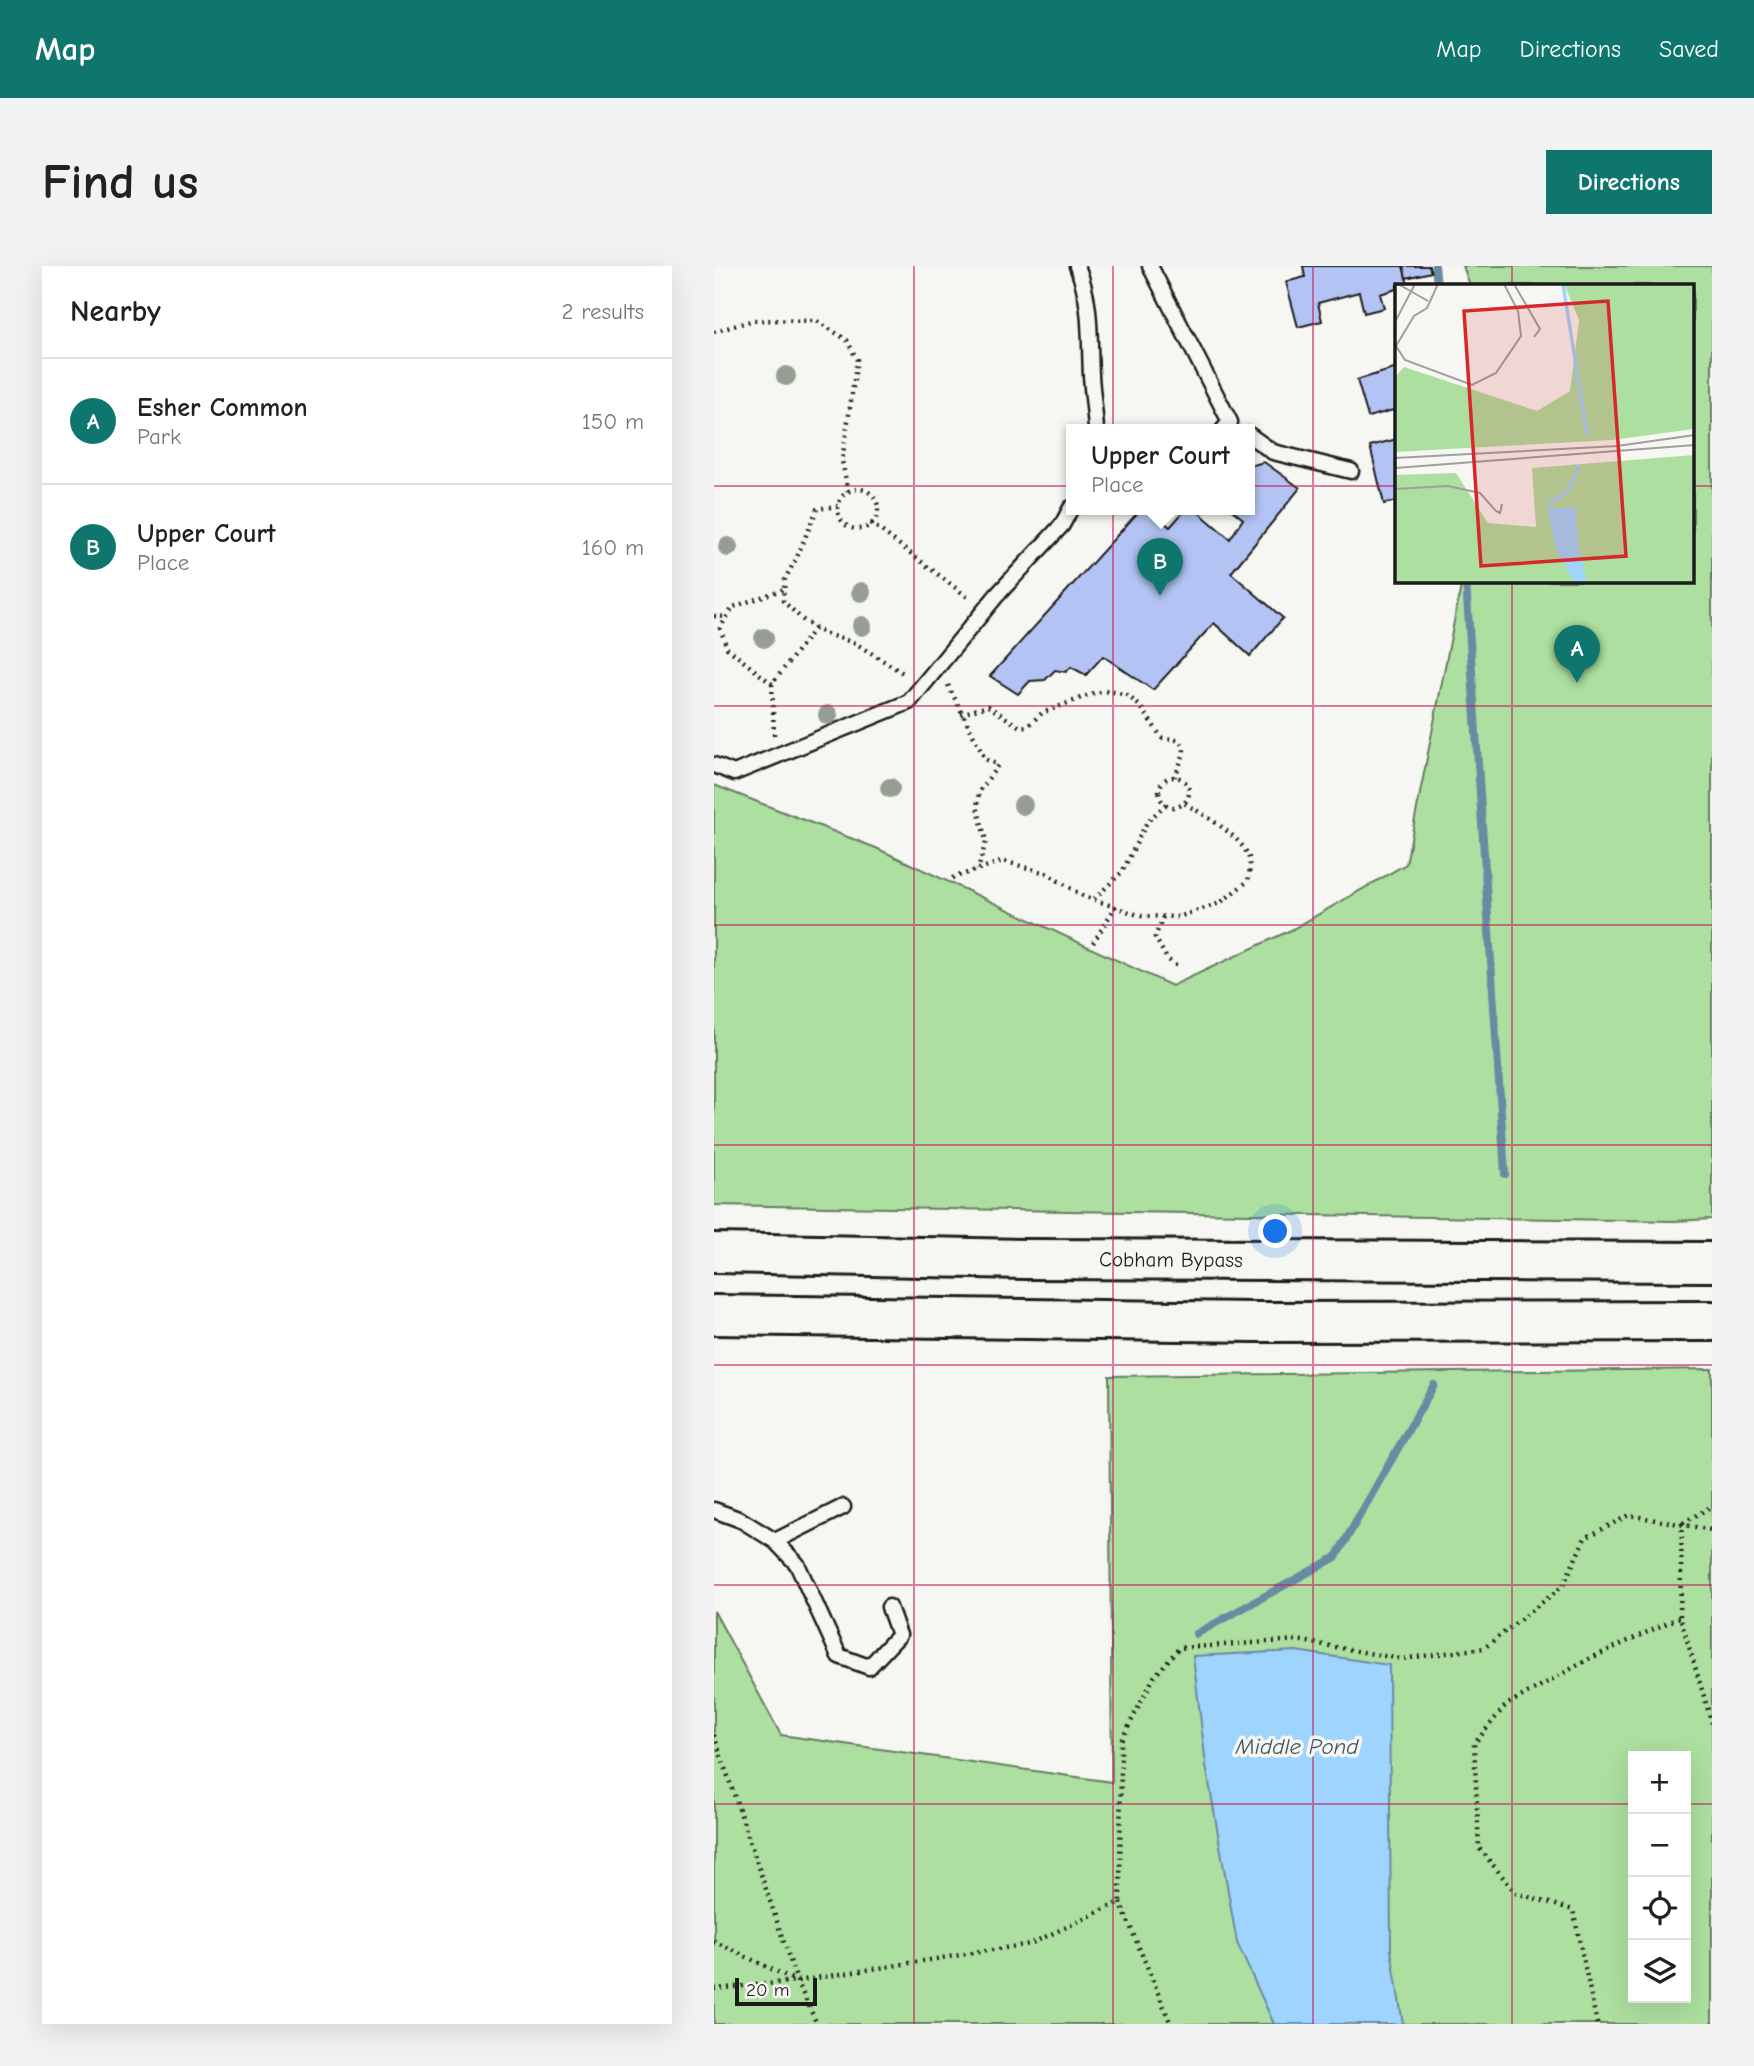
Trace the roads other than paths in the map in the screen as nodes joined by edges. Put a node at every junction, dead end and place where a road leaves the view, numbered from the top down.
1 (1077, 266) edge
2 (1150, 266) edge
3 (1096, 424) edge
4 (1229, 424) edge
5 (1255, 439) edge
6 (1351, 471) dead end
7 (1067, 515) edge
8 (714, 765) edge
9 (714, 1253) edge
10 (1712, 1262) edge
11 (714, 1315) edge
12 (1712, 1321) edge
13 (843, 1507) dead end
14 (714, 1510) edge
15 (775, 1541) junction
16 (888, 1607) dead end

1 - 3 lane
2 - 4 lane
5 - 6 lane
7 - 8 lane
9 - 10 highway, Cobham Bypass
11 - 12 highway
13 - 15 lane
14 - 15 lane
15 - 16 lane

